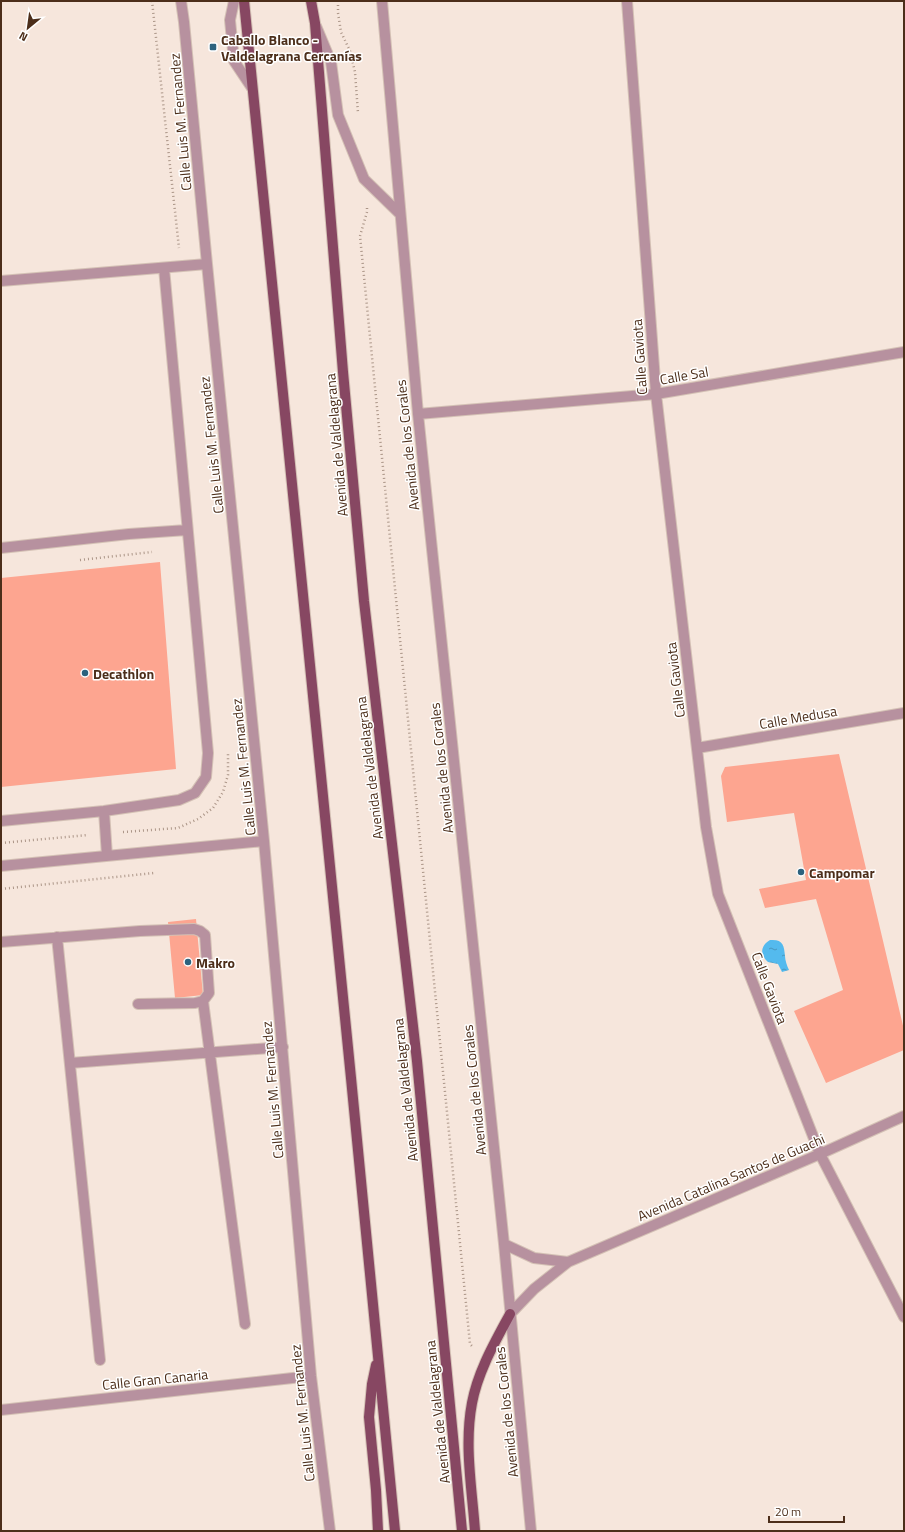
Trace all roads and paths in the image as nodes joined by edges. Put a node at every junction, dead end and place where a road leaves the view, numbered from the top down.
1 (152, 1) edge
2 (181, 1) edge
3 (234, 1) edge
4 (244, 1) edge
5 (312, 1) edge
6 (338, 1) edge
7 (382, 1) edge
8 (627, 1) edge
9 (315, 22) junction
10 (252, 88) junction
11 (359, 118) dead end
12 (364, 179) junction
13 (400, 214) junction
14 (179, 248) dead end
15 (207, 264) junction
16 (164, 268) junction
17 (1, 281) edge
18 (904, 352) edge
19 (656, 394) junction
20 (418, 414) junction
21 (187, 530) junction
22 (1, 548) edge
23 (159, 552) dead end
24 (72, 560) dead end
25 (904, 713) edge
26 (696, 748) junction
27 (104, 811) junction
28 (1, 821) edge
29 (264, 841) junction
30 (108, 856) junction
31 (1, 866) edge
32 (154, 873) dead end
33 (1, 889) edge
34 (57, 937) junction
35 (1, 942) edge
36 (203, 1001) junction
37 (138, 1004) dead end
38 (283, 1047) junction
39 (209, 1053) junction
40 (70, 1063) junction
41 (904, 1116) edge
42 (820, 1154) junction
43 (504, 1244) junction
44 (568, 1262) junction
45 (510, 1314) junction
46 (904, 1317) edge
47 (245, 1324) dead end
48 (378, 1356) junction
49 (100, 1360) dead end
50 (486, 1361) junction
51 (311, 1376) junction
52 (1, 1410) edge
53 (330, 1531) edge
54 (378, 1531) edge
55 (395, 1531) edge
56 (462, 1531) edge
57 (475, 1531) edge
58 (531, 1531) edge

1 - 14 path
2 - 15 street, Calle Luis M. Fernandez
3 - 10 street
4 - 10 main road
5 - 9 main road, Avenida de Valdelagrana
6 - 11 path
7 - 13 street, Avenida de los Corales
8 - 19 street, Calle Gaviota
9 - 12 street
9 - 56 main road, Avenida de Valdelagrana
10 - 48 main road
12 - 13 street
12 - 50 path
13 - 20 street, Avenida de los Corales
15 - 16 street
15 - 29 street, Calle Luis M. Fernandez
16 - 17 street
16 - 21 street
18 - 19 street, Calle Sal
19 - 20 street, Calle Sal
19 - 26 street, Calle Gaviota
20 - 43 street, Avenida de los Corales
21 - 22 street
21 - 27 street
23 - 24 path
25 - 26 street, Calle Medusa
26 - 42 street, Calle Gaviota
27 - 28 street
27 - 30 street
29 - 30 street
29 - 38 street, Calle Luis M. Fernandez
30 - 31 street
32 - 33 path
34 - 35 street
34 - 36 street
34 - 40 street
36 - 37 street
36 - 39 street
38 - 39 street
38 - 51 street, Calle Luis M. Fernandez
39 - 40 street
39 - 47 street
40 - 49 street
41 - 42 street, Avenida Catalina Santos de Guachi
42 - 44 street, Avenida Catalina Santos de Guachi
42 - 46 street, Calle Gaviota
43 - 44 street, Avenida Catalina Santos de Guachi
43 - 45 street, Avenida de los Corales
44 - 45 street, Avenida Catalina Santos de Guachi
45 - 50 main road
45 - 58 street, Avenida de los Corales
48 - 54 main road
48 - 55 main road
50 - 57 main road
51 - 52 street, Calle Gran Canaria
51 - 53 street, Calle Luis M. Fernandez

